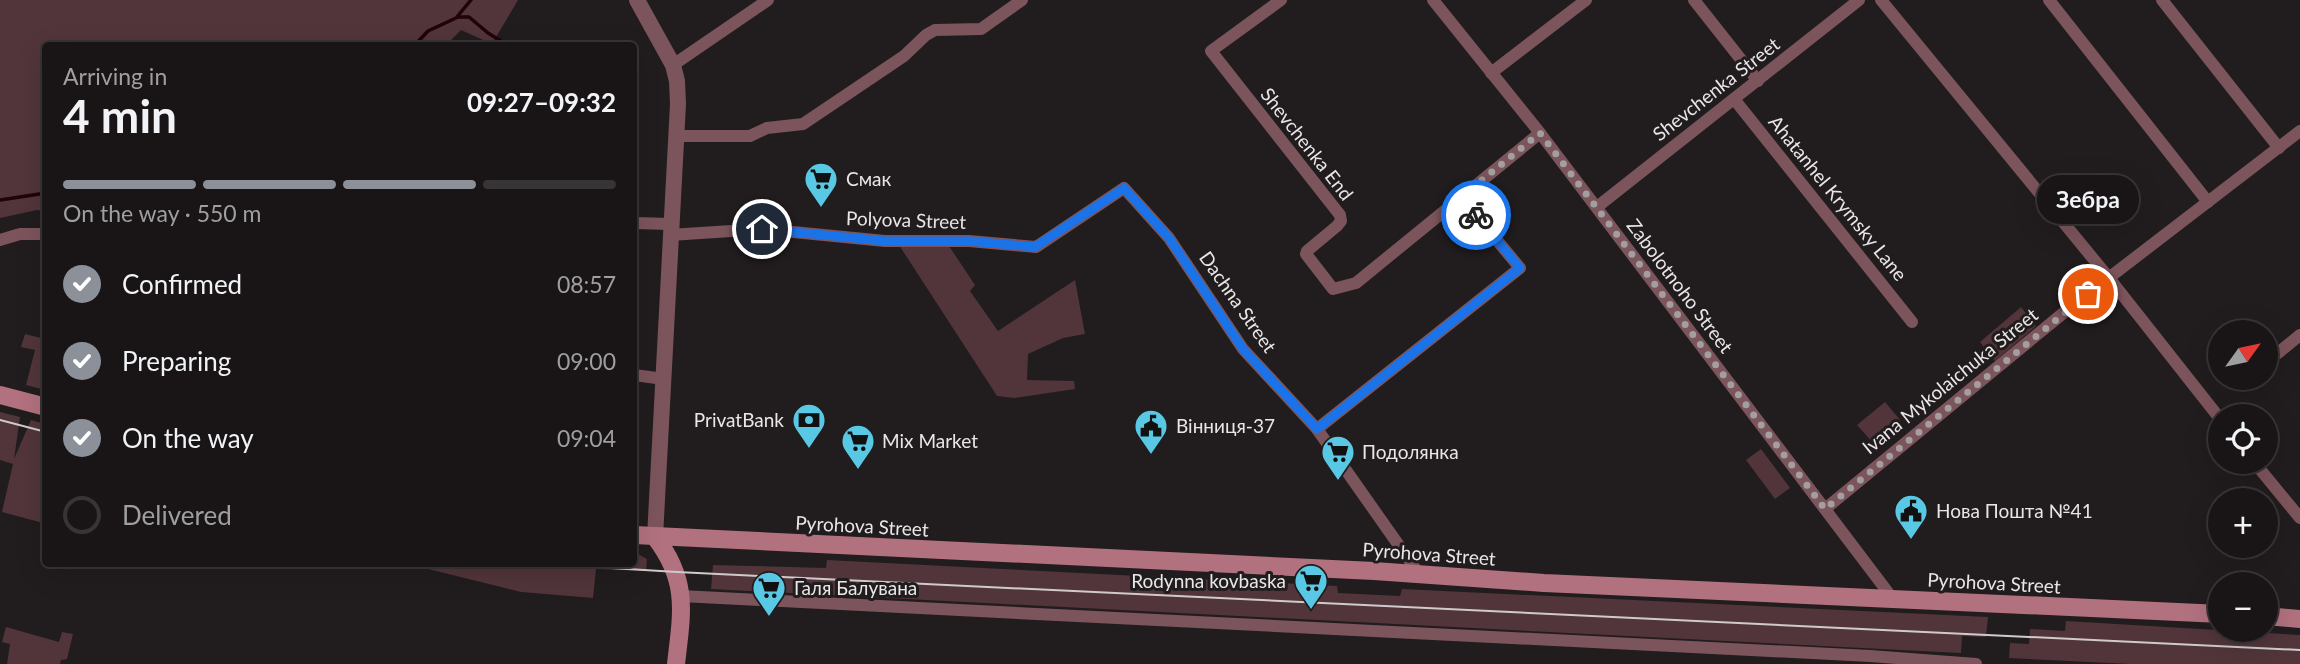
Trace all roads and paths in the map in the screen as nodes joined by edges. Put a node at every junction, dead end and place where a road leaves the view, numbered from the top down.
1 (637, 0) edge
2 (768, 0) edge
3 (1022, 0) edge
4 (1281, 0) edge
5 (1433, 0) edge
6 (1586, 0) edge
7 (1694, 0) edge
8 (1859, 0) edge
9 (1881, 0) edge
10 (2049, 0) edge
11 (2162, 0) edge
12 (673, 65) junction
13 (1491, 73) junction
14 (1758, 81) junction
15 (1734, 100) junction
16 (2300, 131) edge
17 (1540, 133) junction
18 (677, 136) junction
19 (2279, 148) junction
20 (1124, 188) joint
21 (1461, 197) junction
22 (2208, 202) junction
23 (1597, 208) junction
24 (637, 224) edge
25 (670, 229) junction
26 (42, 234) edge
27 (0, 240) edge
28 (2109, 278) junction
29 (1912, 321) dead end
30 (2300, 335) edge
31 (2278, 353) dead end
32 (637, 375) edge
33 (664, 379) junction
34 (0, 395) edge
35 (2208, 404) edge
36 (42, 406) edge
37 (1317, 429) junction
38 (2264, 474) edge
39 (1825, 509) junction
40 (2300, 518) edge
41 (637, 535) edge
42 (655, 537) junction
43 (1419, 574) junction
44 (681, 596) junction
45 (1893, 599) junction
46 (2300, 611) edge
47 (2208, 613) edge
48 (2278, 616) edge
49 (2278, 617) edge
50 (2300, 619) edge
51 (676, 664) edge
52 (1976, 664) edge

1 - 12 street
2 - 12 street
3 - 18 street
4 - 21 street, Shevchenka End
5 - 13 street, Zabolotnoho Street
6 - 13 street
7 - 14 street
8 - 14 street, Shevchenka Street
9 - 28 street
10 - 22 street
11 - 19 street
12 - 18 street
13 - 17 street, Zabolotnoho Street
14 - 15 street, Shevchenka Street
15 - 23 street, Shevchenka Street
15 - 29 street, Ahatanhel Krymsky Lane
16 - 19 street, Ivana Mykolaichuka Street
17 - 21 street
17 - 23 street, Zabolotnoho Street
18 - 25 street
19 - 22 street, Ivana Mykolaichuka Street
20 - 25 street, Polyova Street
20 - 37 street, Dachna Street
21 - 37 street
22 - 28 street, Ivana Mykolaichuka Street
23 - 39 street, Zabolotnoho Street
24 - 25 street, Polyova Street
25 - 33 street
26 - 27 street
28 - 35 street
28 - 39 street, Ivana Mykolaichuka Street
30 - 31 street
32 - 33 street
33 - 42 street
34 - 36 main road
37 - 43 street, Dachna Street
38 - 40 street
39 - 45 street, Zabolotnoho Street
41 - 42 main road, Pyrohova Street
42 - 43 main road, Pyrohova Street
42 - 44 main road
43 - 45 main road, Pyrohova Street
44 - 51 main road
44 - 52 street
45 - 47 main road, Pyrohova Street
46 - 48 main road
49 - 50 main road

